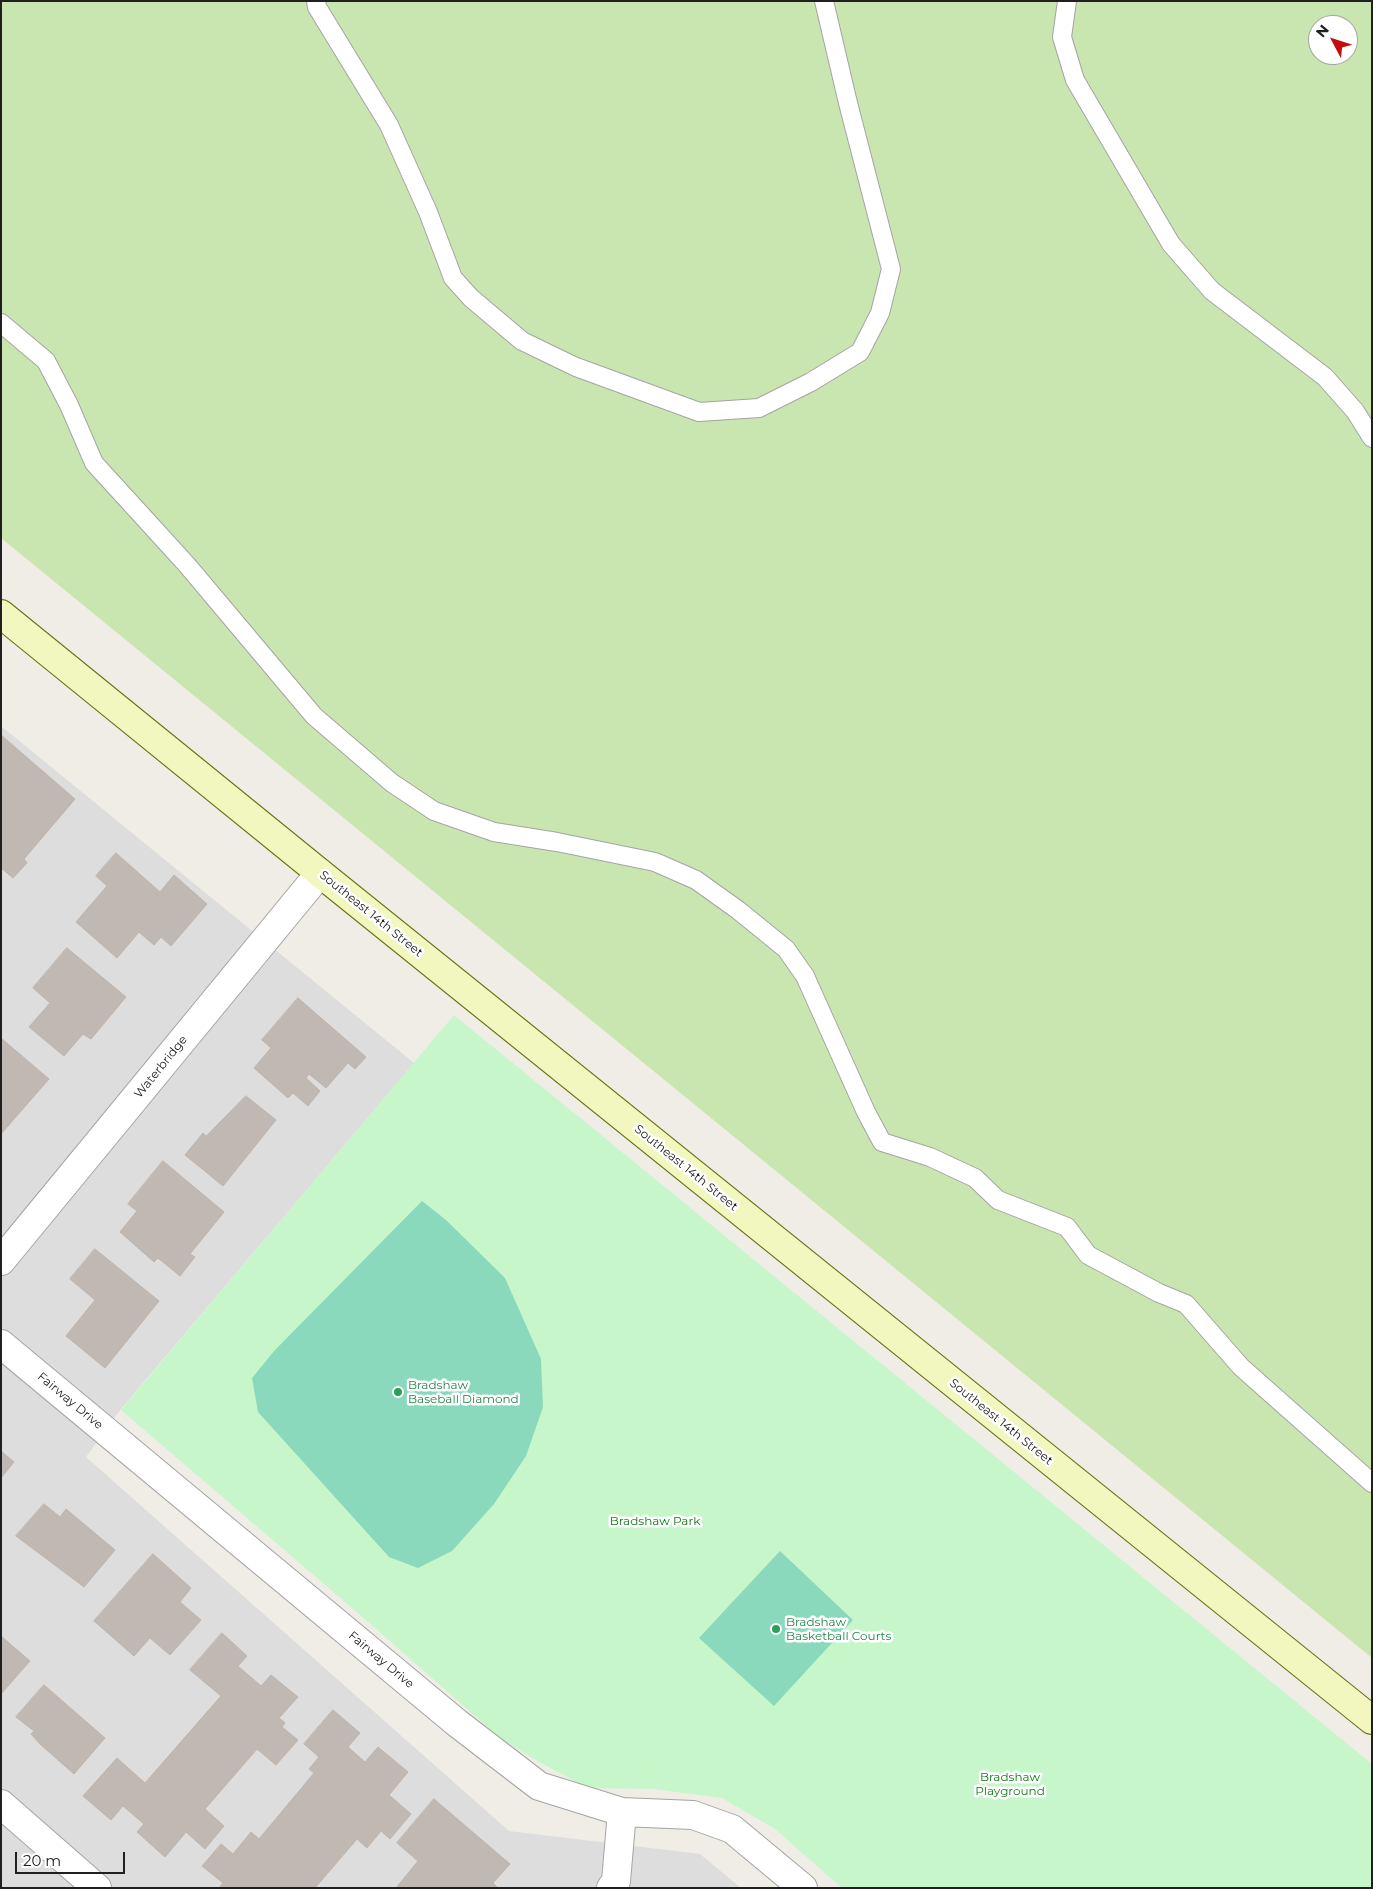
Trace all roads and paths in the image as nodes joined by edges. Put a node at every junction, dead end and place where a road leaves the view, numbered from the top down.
1 (316, 1) edge
2 (824, 1) edge
3 (1068, 1) edge
4 (1, 323) edge
5 (1372, 438) edge
6 (1, 614) edge
7 (320, 873) junction
8 (1, 1261) edge
9 (1, 1344) edge
10 (1372, 1483) edge
11 (1372, 1720) edge
12 (1, 1804) edge
13 (622, 1812) junction
14 (97, 1888) edge
15 (610, 1888) edge
16 (803, 1888) edge

1 - 2 lane
3 - 5 lane
4 - 10 lane
6 - 7 street, Southeast 14th Street
7 - 8 street, Waterbridge
7 - 11 street, Southeast 14th Street
9 - 13 street, Fairway Drive
12 - 14 street
13 - 15 street
13 - 16 street, Fairway Drive

